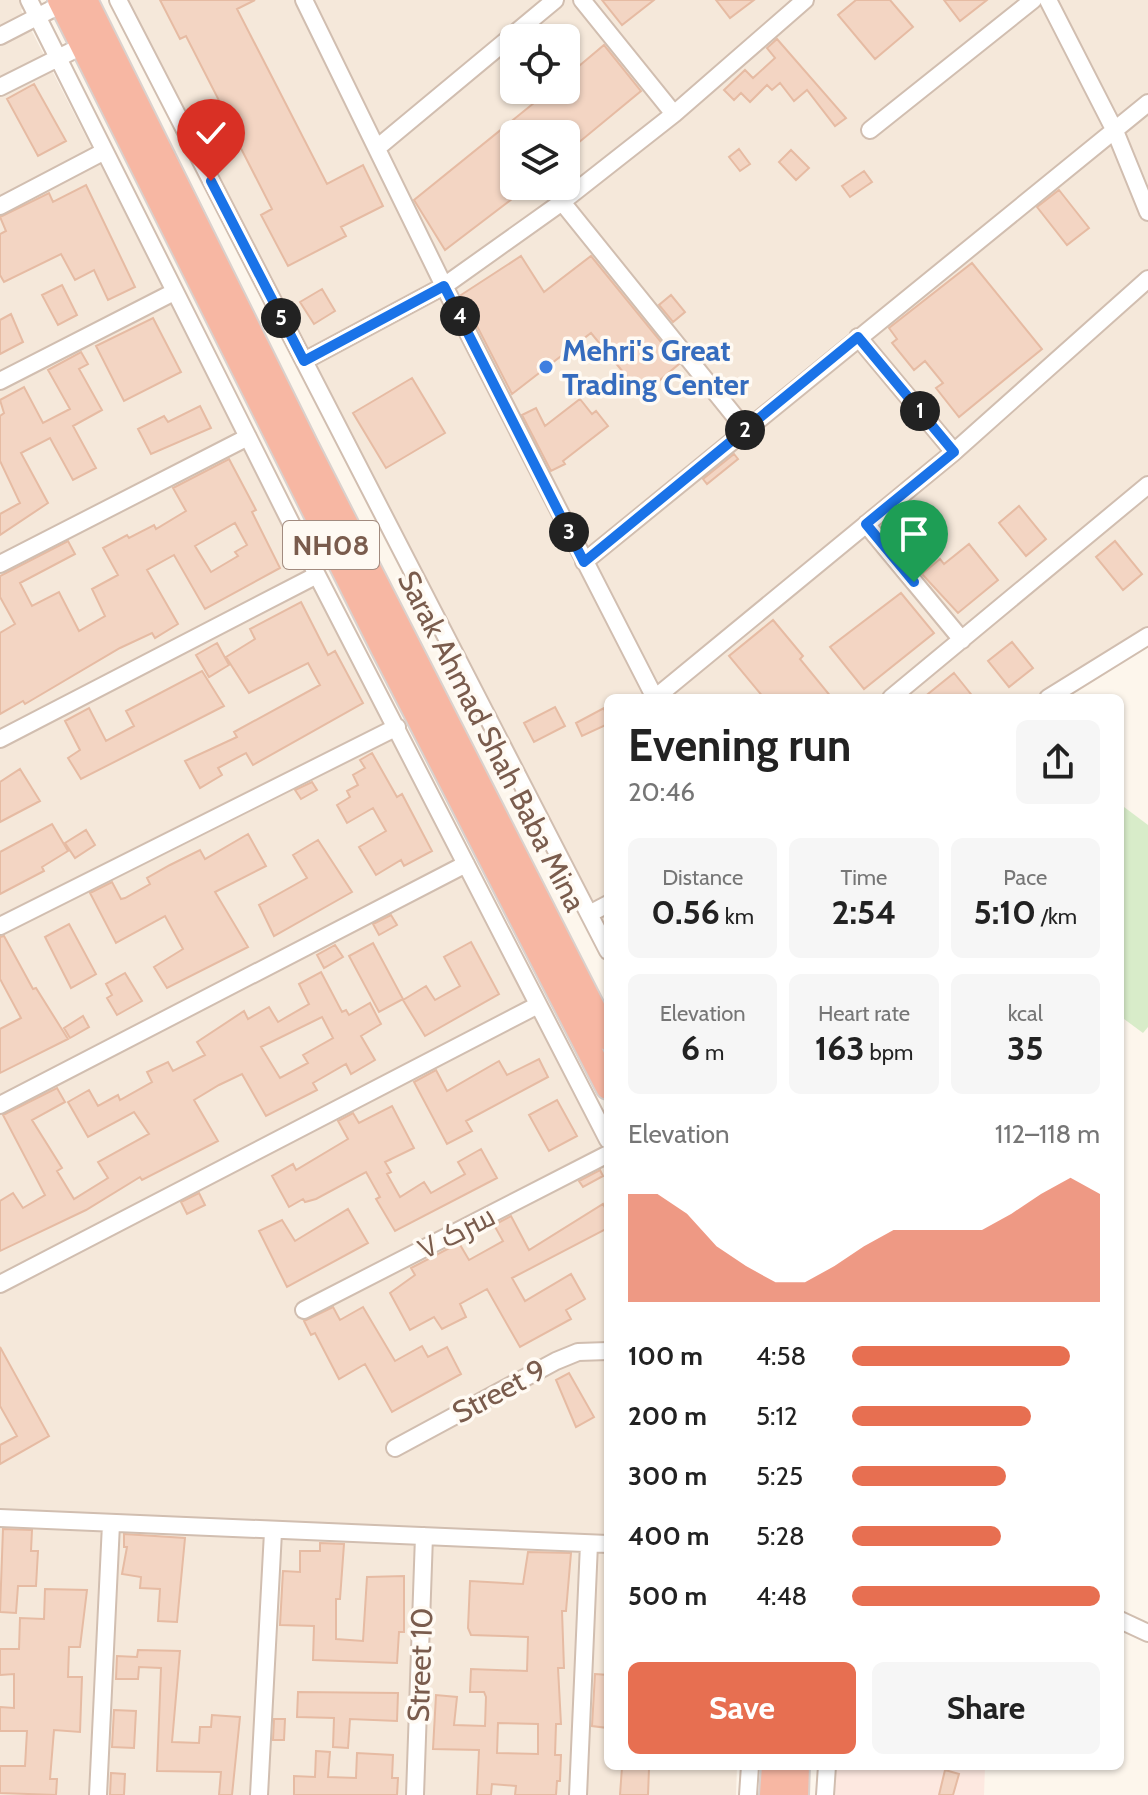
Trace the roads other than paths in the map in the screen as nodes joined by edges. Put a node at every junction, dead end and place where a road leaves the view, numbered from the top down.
1 (29, 0) edge
2 (118, 0) edge
3 (555, 0) edge
4 (582, 0) edge
5 (805, 0) edge
6 (1033, 0) edge
7 (1048, 0) edge
8 (69, 1) edge
9 (308, 2) edge
10 (37, 16) junction
11 (0, 36) edge
12 (82, 46) junction
13 (57, 58) junction
14 (0, 87) edge
15 (1148, 103) edge
16 (674, 114) junction
17 (870, 130) dead end
18 (1115, 131) junction
19 (377, 148) junction
20 (103, 152) junction
21 (562, 202) junction
22 (0, 206) edge
23 (1148, 212) edge
24 (1148, 279) edge
25 (444, 286) junction
26 (174, 292) junction
27 (858, 337) junction
28 (304, 361) junction
29 (0, 381) edge
30 (745, 429) junction
31 (248, 437) junction
32 (954, 452) junction
33 (1148, 485) edge
34 (866, 524) junction
35 (584, 562) junction
36 (0, 564) edge
37 (317, 575) junction
38 (1148, 636) edge
39 (962, 640) junction
40 (653, 694) edge
41 (660, 694) edge
42 (896, 694) edge
43 (1054, 694) edge
44 (397, 727) junction
45 (0, 739) edge
46 (466, 864) junction
47 (604, 906) edge
48 (589, 914) junction
49 (0, 926) edge
50 (604, 943) edge
51 (538, 1005) junction
52 (604, 1030) edge
53 (604, 1079) edge
54 (0, 1105) edge
55 (604, 1132) edge
56 (604, 1156) edge
57 (0, 1284) edge
58 (304, 1310) dead end
59 (604, 1351) edge
60 (395, 1448) dead end
61 (0, 1518) edge
62 (111, 1524) junction
63 (273, 1532) junction
64 (424, 1536) junction
65 (589, 1544) junction
66 (604, 1544) edge
67 (1124, 1622) edge
68 (1148, 1633) edge
69 (750, 1770) edge
70 (774, 1770) edge
71 (797, 1770) edge
72 (827, 1770) edge
73 (98, 1795) edge
74 (259, 1795) edge
75 (415, 1795) edge
76 (578, 1795) edge
77 (748, 1795) edge
78 (772, 1795) edge
79 (796, 1795) edge
80 (825, 1795) edge

1 - 10 street
2 - 28 street
3 - 19 street
4 - 16 street
5 - 16 street
6 - 17 street
7 - 18 street
8 - 10 street
8 - 12 highway, NH08
8 - 52 highway, Sarak Ahmad Shah Baba Mina / NH08
9 - 19 street
10 - 11 street
10 - 13 street
12 - 13 street
12 - 53 highway, NH08
13 - 14 street
13 - 20 street
15 - 18 street
16 - 21 street
18 - 23 street
18 - 27 street
19 - 25 street
20 - 22 street
20 - 26 street
21 - 25 street
21 - 30 street
24 - 32 street
25 - 28 street
25 - 35 street
26 - 29 street
26 - 31 street
27 - 30 street
27 - 32 street
28 - 48 street
30 - 35 street
31 - 36 street
31 - 37 street
32 - 34 street
33 - 39 street
34 - 39 street
34 - 41 street
35 - 40 street
37 - 44 street
37 - 45 street
38 - 43 street
39 - 42 street
44 - 46 street
44 - 49 street
46 - 51 street
46 - 54 street
47 - 48 street
48 - 50 street
51 - 55 street
51 - 57 street
56 - 58 street, سرک ۷
59 - 60 street, Street 9
61 - 62 street
62 - 63 street
62 - 73 street
63 - 64 street
63 - 74 street
64 - 65 street
64 - 75 street, Street 10
65 - 66 street
65 - 76 street
67 - 68 street
69 - 77 street
70 - 78 highway
71 - 79 highway
72 - 80 street

